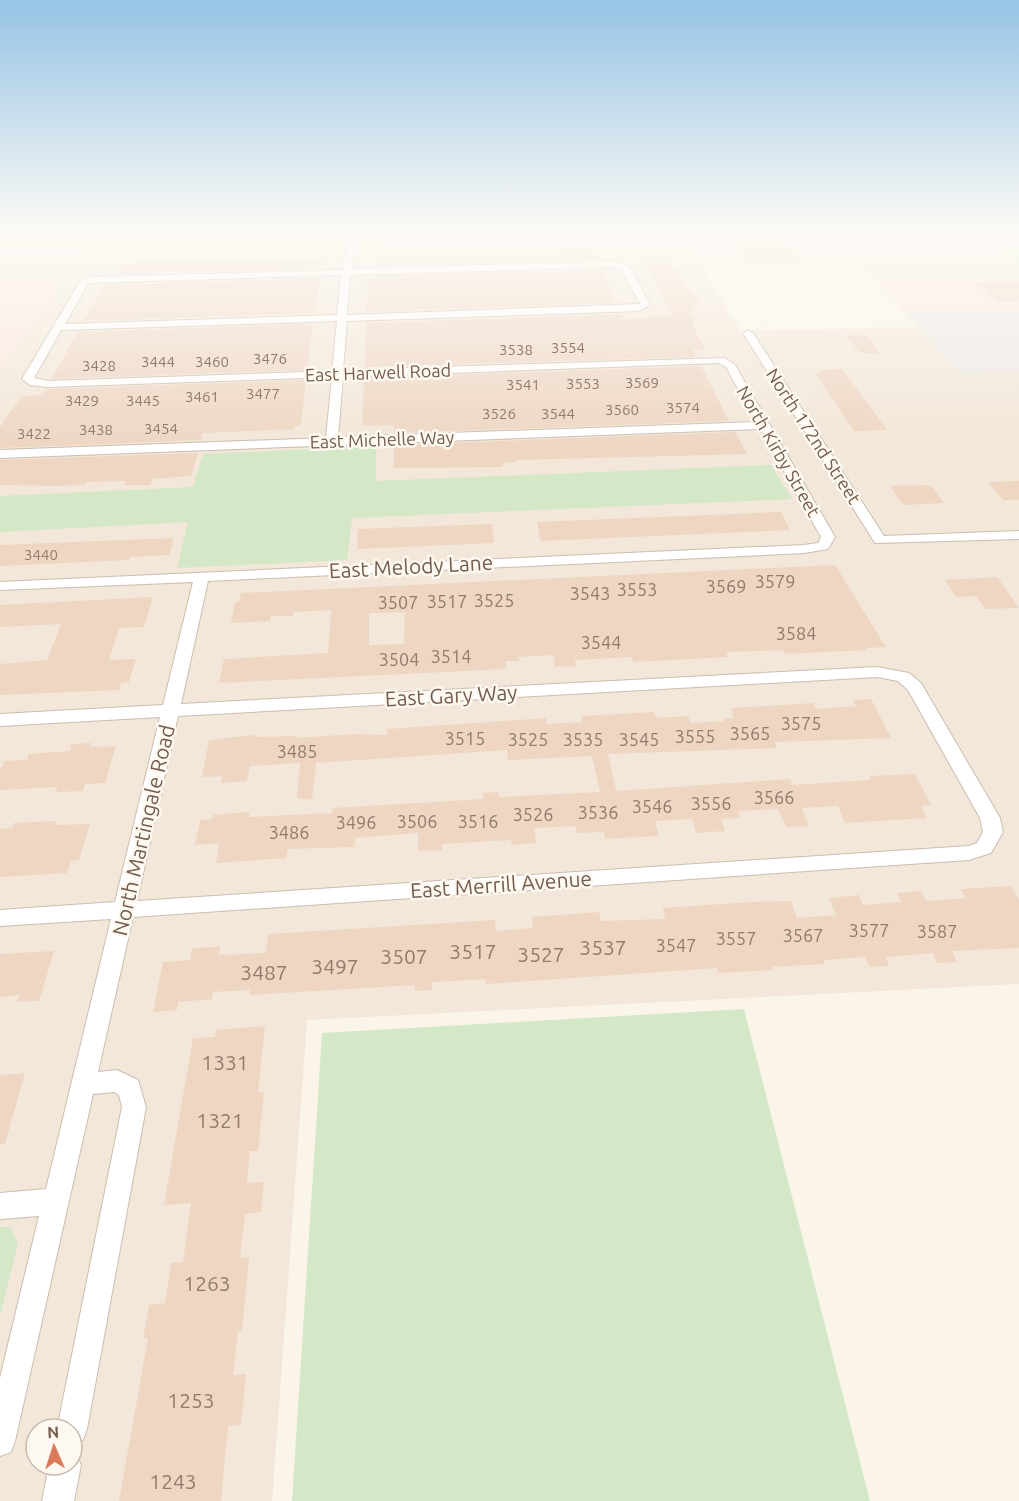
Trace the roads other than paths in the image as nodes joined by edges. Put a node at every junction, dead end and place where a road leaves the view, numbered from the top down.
1 (72, 303) edge
2 (345, 303) edge
3 (644, 303) edge
4 (344, 318) junction
5 (58, 327) junction
6 (748, 333) dead end
7 (721, 360) joint
8 (337, 373) junction
9 (764, 425) junction
10 (332, 441) junction
11 (0, 454) edge
12 (1019, 535) edge
13 (823, 546) joint
14 (202, 576) junction
15 (0, 586) edge
16 (171, 710) junction
17 (0, 720) edge
18 (993, 832) joint
19 (124, 910) junction
20 (0, 918) edge
21 (84, 1084) junction
22 (56, 1201) junction
23 (0, 1206) edge
24 (74, 1417) edge
25 (0, 1441) edge
26 (63, 1477) edge
27 (58, 1501) edge

1 - 5 street
2 - 4 street
3 - 4 street
4 - 5 street
4 - 8 street
5 - 8 street, East Harwell Road
6 - 12 street, North 172nd Street
7 - 8 street, East Harwell Road
7 - 9 street, North Kirby Street
8 - 10 street
9 - 10 street, East Michelle Way
9 - 13 street, North Kirby Street
10 - 11 street, East Michelle Way
13 - 14 street, East Melody Lane
14 - 15 street, East Melody Lane
14 - 16 street, North Martingale Road
16 - 17 street, East Gary Way
16 - 18 street, East Gary Way
16 - 19 street, North Martingale Road
18 - 19 street, East Merrill Avenue
19 - 20 street, East Merrill Avenue
19 - 21 street, North Martingale Road
21 - 22 street, North Martingale Road
21 - 24 street
22 - 23 street
22 - 25 street, North Martingale Road
26 - 27 street

